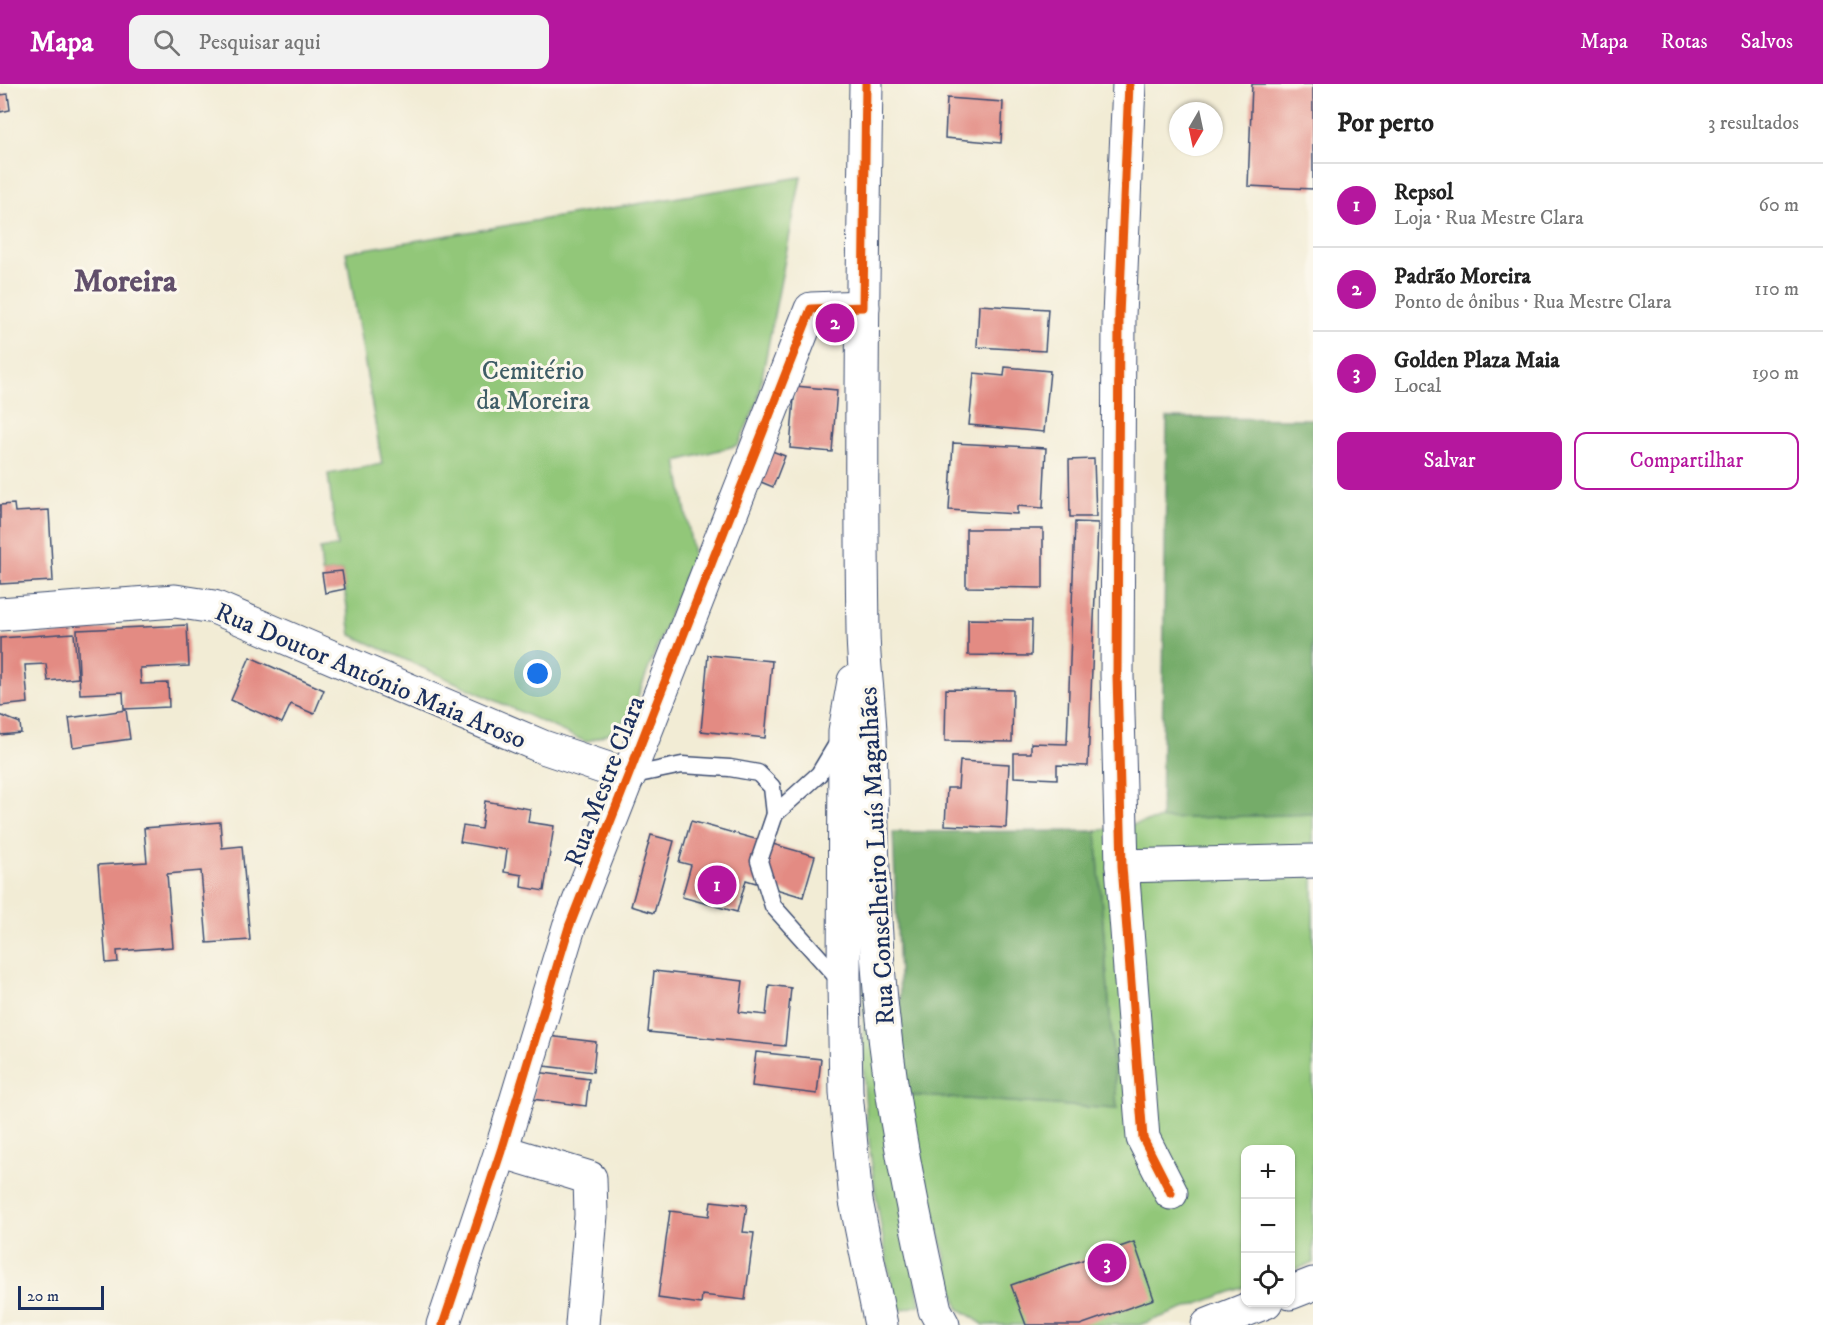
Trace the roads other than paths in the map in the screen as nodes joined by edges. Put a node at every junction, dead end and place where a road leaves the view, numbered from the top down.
1 (866, 84) edge
2 (1129, 84) edge
3 (863, 307) junction
4 (0, 614) edge
5 (863, 632) junction
6 (845, 731) junction
7 (629, 776) junction
8 (775, 814) junction
9 (1313, 861) edge
10 (1122, 866) junction
11 (844, 985) junction
12 (501, 1151) junction
13 (1171, 1193) dead end
14 (1313, 1284) edge
15 (1295, 1291) edge
16 (1253, 1307) edge
17 (443, 1325) edge
18 (582, 1325) edge
19 (881, 1325) edge
20 (943, 1325) edge
21 (1208, 1325) edge

1 - 3 street, Rua Conselheiro Luís Magalhães
2 - 10 street
3 - 5 street, Rua Conselheiro Luís Magalhães
3 - 7 street, Rua Mestre Clara
4 - 7 street, Rua Doutor António Maia Aroso
5 - 6 street, Rua Conselheiro Luís Magalhães
5 - 20 street, Rua Conselheiro Luís Magalhães
6 - 8 lane
6 - 11 street, Rua Conselheiro Luís Magalhães
7 - 8 lane
7 - 12 street, Rua Mestre Clara
8 - 11 lane
9 - 10 street
10 - 13 street
11 - 19 street, Rua Conselheiro Luís Magalhães
12 - 17 street, Rua Mestre Clara
12 - 18 street
14 - 15 street
16 - 21 street

